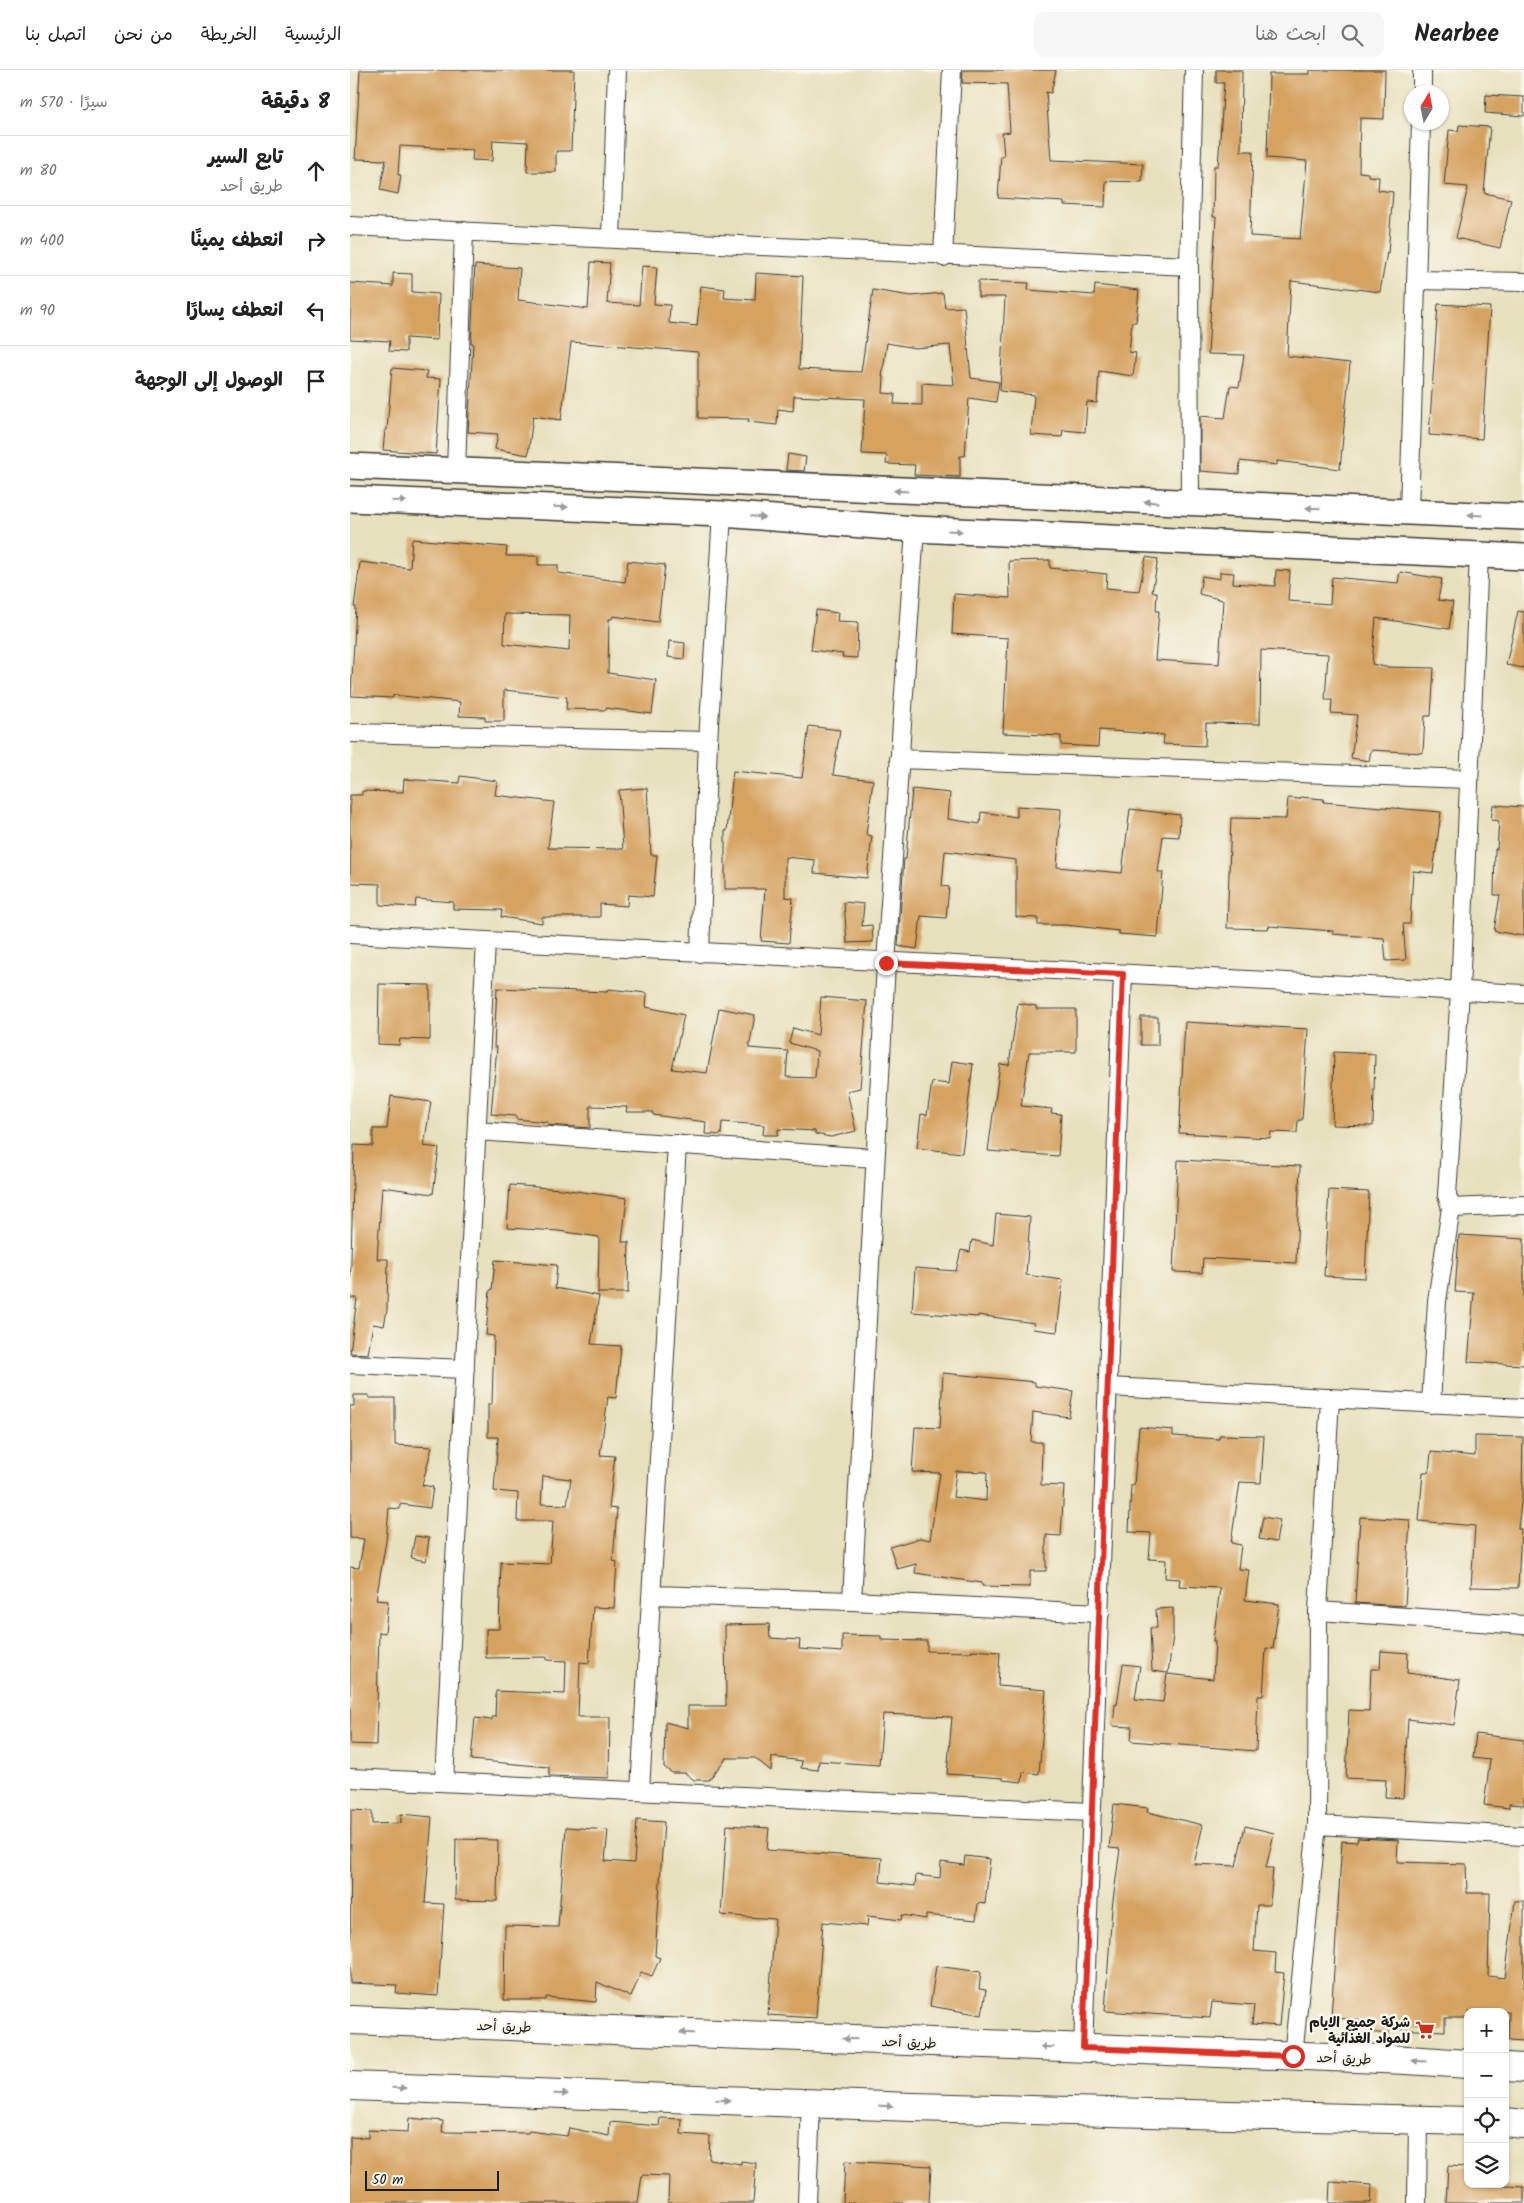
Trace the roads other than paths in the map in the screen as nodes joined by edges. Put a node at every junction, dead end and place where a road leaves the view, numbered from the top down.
1 (618, 70) edge
2 (952, 70) edge
3 (1194, 70) edge
4 (1422, 70) edge
5 (1422, 85) edge
6 (1421, 130) edge
7 (350, 226) edge
8 (464, 231) junction
9 (611, 238) junction
10 (943, 256) junction
11 (1189, 266) junction
12 (1416, 280) junction
13 (1524, 282) edge
14 (350, 466) edge
15 (456, 471) junction
16 (350, 499) edge
17 (1190, 503) junction
18 (1409, 512) junction
19 (722, 514) junction
20 (1524, 518) edge
21 (915, 529) junction
22 (1479, 555) junction
23 (1524, 557) edge
24 (350, 733) edge
25 (708, 741) junction
26 (900, 758) junction
27 (1470, 779) junction
28 (350, 934) edge
29 (486, 941) junction
30 (700, 952) junction
31 (886, 963) junction
32 (1123, 974) junction
33 (1460, 991) junction
34 (1524, 994) edge
35 (477, 1131) junction
36 (677, 1144) junction
37 (875, 1158) junction
38 (1524, 1205) edge
39 (1451, 1208) junction
40 (350, 1364) edge
41 (465, 1369) junction
42 (1108, 1387) junction
43 (1330, 1398) junction
44 (1431, 1404) junction
45 (1524, 1408) edge
46 (652, 1595) junction
47 (852, 1601) junction
48 (1318, 1611) junction
49 (1100, 1613) junction
50 (1524, 1625) edge
51 (350, 1778) edge
52 (444, 1782) junction
53 (640, 1791) junction
54 (1092, 1812) junction
55 (1316, 1825) junction
56 (1524, 1836) edge
57 (350, 2020) edge
58 (1083, 2048) junction
59 (1293, 2056) junction
60 (1464, 2064) edge
61 (1509, 2067) edge
62 (1524, 2068) edge
63 (350, 2086) edge
64 (811, 2104) junction
65 (1418, 2120) junction
66 (1464, 2121) edge
67 (1509, 2122) edge
68 (1524, 2124) edge
69 (807, 2203) edge
70 (1416, 2203) edge

1 - 9 street
2 - 10 street
3 - 11 street
4 - 5 street
6 - 12 street
7 - 8 street
8 - 9 street
8 - 15 street
9 - 10 street
10 - 11 street
11 - 17 street
12 - 13 street
12 - 18 street
14 - 15 street
17 -> 15 street
16 -> 19 street
18 -> 17 street
20 -> 18 street
19 -> 21 street
19 - 25 street
21 -> 22 street
21 - 26 street
22 - 23 street
22 - 27 street
24 - 25 street
25 - 30 street
26 - 27 street
26 - 31 street
27 - 33 street
28 - 29 street
29 - 30 street
29 - 35 street
30 - 31 street
31 - 32 street
31 - 37 street
32 - 33 street
32 - 42 street
33 - 34 street
33 - 39 street
35 - 36 street
35 - 41 street
36 - 37 street
36 - 46 street
37 - 47 street
38 - 39 street
39 - 44 street
40 - 41 street
41 - 52 street
42 - 43 street
42 - 49 street
43 - 44 street
43 - 48 street
44 - 45 street
46 - 47 street
46 - 53 street
47 - 49 street
48 - 50 street
48 - 55 street
49 - 54 street
51 - 52 street
52 - 53 street
53 - 54 street
54 - 58 street
55 - 56 street
55 - 59 street
58 -> 57 main road, طريق أحد
58 - 59 main road, طريق أحد
60 -> 59 main road, طريق أحد
61 - 62 main road
63 -> 64 main road
64 -> 65 main road
64 - 69 street
65 - 66 main road
65 - 70 street
67 - 68 main road

